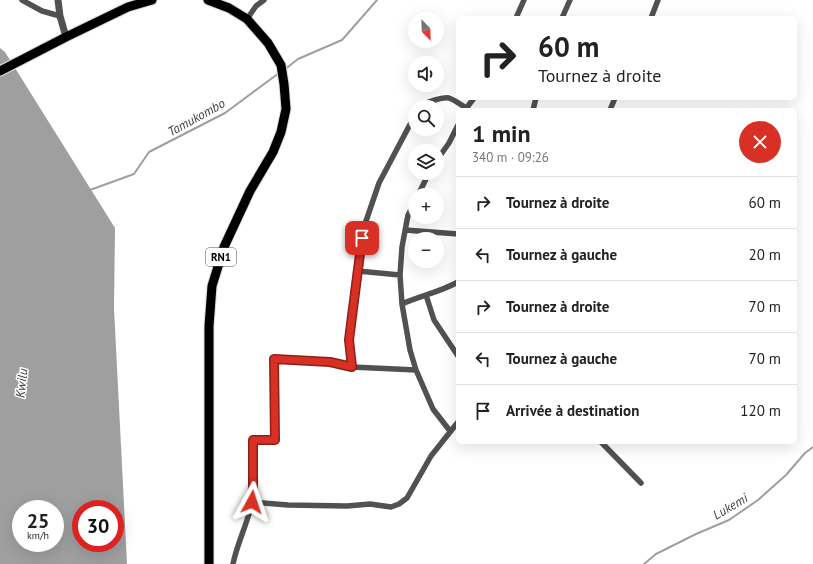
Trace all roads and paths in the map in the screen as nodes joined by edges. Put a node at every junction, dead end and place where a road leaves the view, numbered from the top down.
1 (22, 0) edge
2 (58, 0) edge
3 (152, 0) edge
4 (208, 0) edge
5 (264, 0) edge
6 (524, 0) edge
7 (570, 0) edge
8 (658, 0) edge
9 (60, 16) junction
10 (517, 16) edge
11 (563, 16) edge
12 (652, 16) edge
13 (247, 19) junction
14 (66, 37) junction
15 (0, 71) edge
16 (437, 100) edge
17 (464, 108) edge
18 (408, 128) edge
19 (456, 129) edge
20 (444, 151) edge
21 (408, 216) edge
22 (405, 230) junction
23 (456, 234) edge
24 (358, 272) junction
25 (400, 275) junction
26 (456, 283) edge
27 (426, 295) junction
28 (402, 304) junction
29 (456, 353) edge
30 (352, 367) junction
31 (416, 370) junction
32 (456, 424) edge
33 (450, 431) junction
34 (603, 444) edge
35 (641, 483) dead end
36 (252, 502) junction
37 (209, 564) edge
38 (233, 564) edge

1 - 9 street
2 - 9 street
3 - 14 highway
4 - 13 highway, RN1
5 - 13 street
6 - 10 street
7 - 11 street
8 - 12 street
9 - 14 street
13 - 37 highway, RN1
14 - 15 highway
16 - 17 street
18 - 24 street
19 - 20 street
21 - 22 street
22 - 23 street
22 - 25 street
24 - 25 street
24 - 30 street
25 - 28 street
26 - 27 street
27 - 28 street
27 - 29 street
28 - 31 street
30 - 31 street
30 - 36 street
31 - 33 street
32 - 33 street
33 - 36 street
34 - 35 street
36 - 38 street

